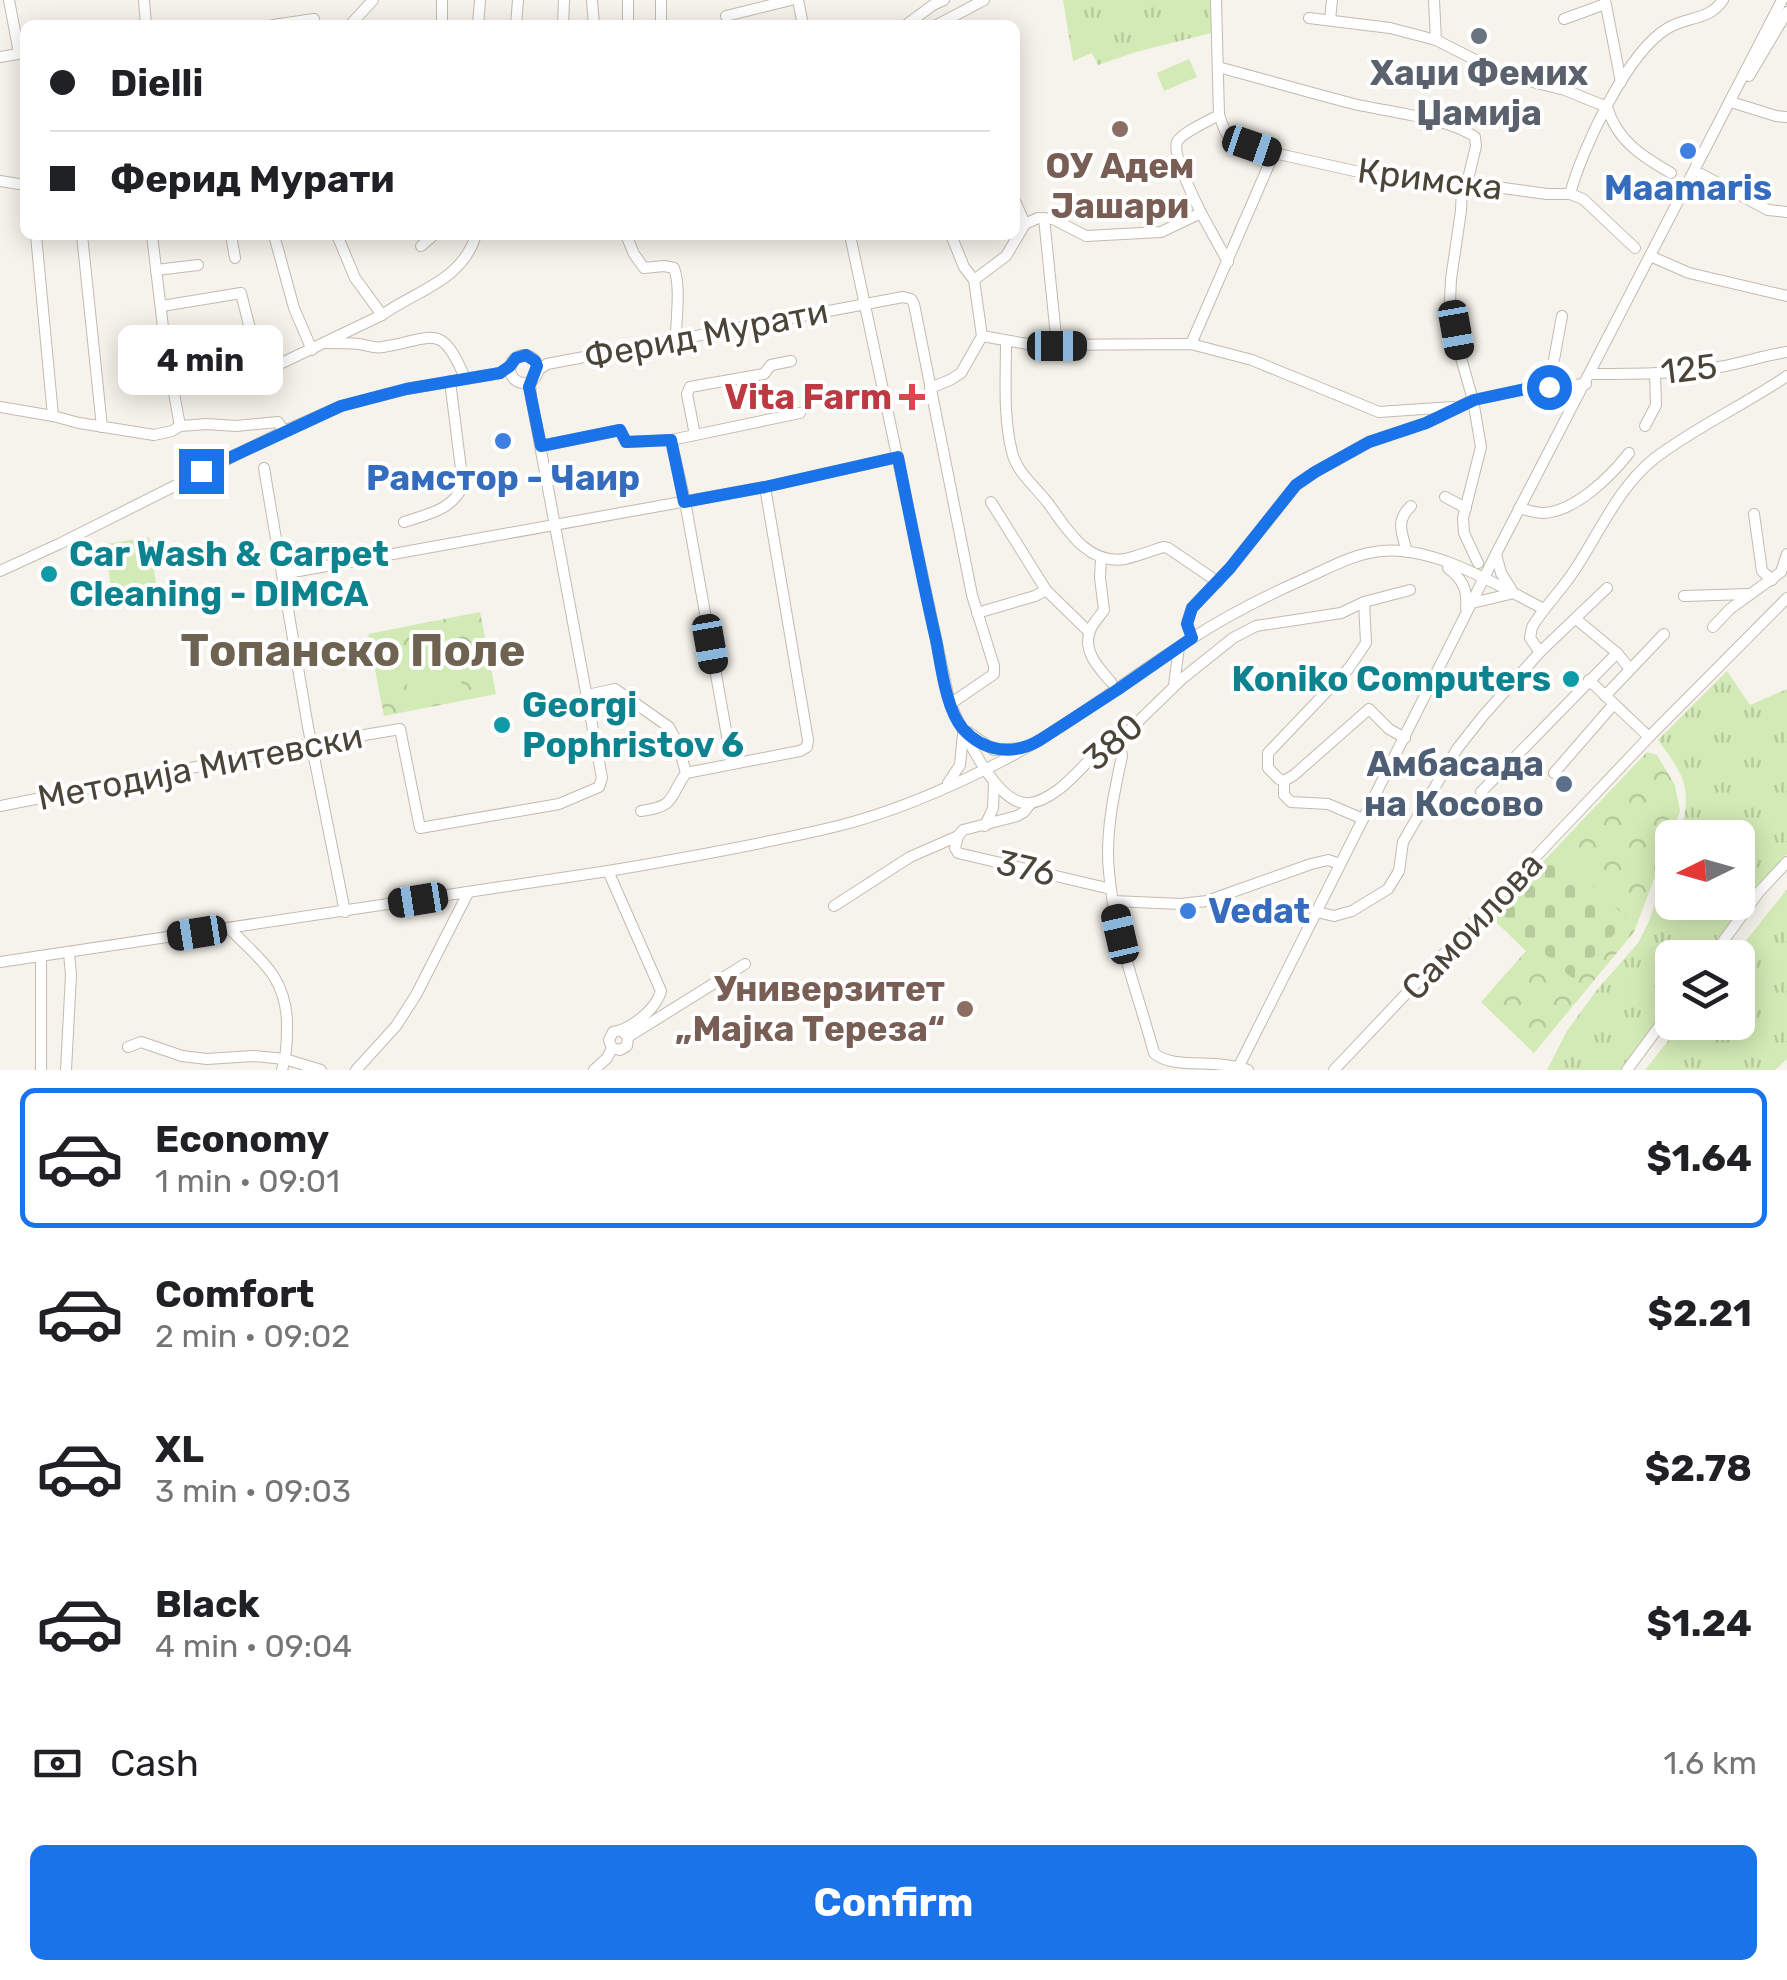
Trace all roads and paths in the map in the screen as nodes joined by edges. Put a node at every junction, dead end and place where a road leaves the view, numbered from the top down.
1 (9, 0) edge
2 (373, 0) edge
3 (794, 0) edge
4 (944, 0) edge
5 (984, 0) edge
6 (1216, 0) edge
7 (1332, 0) edge
8 (1434, 0) edge
9 (1722, 0) edge
10 (1780, 0) edge
11 (1605, 2) edge
12 (1787, 12) edge
13 (726, 16) dead end
14 (1309, 18) dead end
15 (1564, 18) dead end
16 (314, 19) dead end
17 (306, 20) edge
18 (355, 20) edge
19 (913, 20) edge
20 (946, 20) edge
21 (1330, 20) junction
22 (1787, 23) edge
23 (1768, 37) junction
24 (1436, 40) junction
25 (20, 45) edge
26 (1218, 67) junction
27 (1621, 84) junction
28 (1732, 99) junction
29 (1607, 107) junction
30 (1219, 115) junction
31 (1787, 117) edge
32 (1274, 153) junction
33 (1672, 173) dead end
34 (1701, 174) dead end
35 (1464, 183) junction
36 (1570, 194) junction
37 (1787, 212) edge
38 (1020, 213) edge
39 (1201, 214) junction
40 (1044, 218) junction
41 (1025, 224) junction
42 (1020, 232) edge
43 (36, 240) edge
44 (83, 240) edge
45 (153, 240) edge
46 (232, 240) edge
47 (275, 240) edge
48 (340, 240) edge
49 (429, 240) edge
50 (474, 240) edge
51 (628, 240) edge
52 (851, 240) edge
53 (953, 240) edge
54 (1016, 240) edge
55 (422, 246) dead end
56 (1635, 248) dead end
57 (1650, 256) junction
58 (235, 258) dead end
59 (1228, 262) junction
60 (198, 265) dead end
61 (156, 270) junction
62 (974, 280) junction
63 (1787, 296) edge
64 (865, 304) junction
65 (162, 306) junction
66 (382, 316) junction
67 (1562, 316) dead end
68 (982, 336) junction
69 (676, 339) junction
70 (1006, 342) junction
71 (1191, 344) junction
72 (316, 346) junction
73 (1057, 346) junction
74 (1787, 352) edge
75 (791, 361) dead end
76 (540, 365) junction
77 (222, 372) dead end
78 (1655, 374) junction
79 (515, 376) junction
80 (1787, 376) edge
81 (466, 378) junction
82 (1588, 379) junction
83 (450, 381) junction
84 (1549, 387) junction
85 (930, 388) junction
86 (172, 390) junction
87 (1474, 400) junction
88 (0, 406) edge
89 (1459, 407) junction
90 (800, 413) dead end
91 (53, 416) junction
92 (1380, 425) junction
93 (180, 426) junction
94 (1644, 426) dead end
95 (102, 428) junction
96 (284, 431) junction
97 (694, 435) junction
98 (671, 440) junction
99 (541, 446) junction
100 (1629, 453) dead end
101 (898, 457) junction
102 (264, 468) dead end
103 (765, 487) junction
104 (1445, 497) dead end
105 (684, 502) junction
106 (991, 502) dead end
107 (1410, 506) dead end
108 (1466, 508) junction
109 (1519, 508) junction
110 (1754, 514) dead end
111 (404, 522) dead end
112 (556, 524) junction
113 (1498, 550) junction
114 (1407, 552) junction
115 (1787, 554) edge
116 (1101, 557) junction
117 (1435, 558) junction
118 (1478, 563) junction
119 (1457, 567) junction
120 (0, 571) edge
121 (282, 574) junction
122 (1484, 578) junction
123 (1772, 580) junction
124 (1218, 582) junction
125 (1606, 588) dead end
126 (1046, 590) junction
127 (1410, 590) dead end
128 (1514, 594) junction
129 (1749, 594) junction
130 (1684, 596) dead end
131 (1787, 598) edge
132 (1364, 602) junction
133 (1472, 602) junction
134 (1544, 609) junction
135 (976, 612) junction
136 (1576, 618) junction
137 (1464, 620) junction
138 (1713, 627) dead end
139 (1089, 632) junction
140 (1664, 634) dead end
141 (1192, 638) junction
142 (1179, 647) junction
143 (1540, 652) junction
144 (1617, 654) junction
145 (1630, 669) junction
146 (1589, 680) junction
147 (1110, 682) dead end
148 (1174, 686) junction
149 (586, 695) junction
150 (1610, 700) junction
151 (950, 704) junction
152 (963, 728) junction
153 (1649, 737) junction
154 (1405, 738) junction
155 (312, 744) junction
156 (1115, 744) junction
157 (1030, 746) junction
158 (732, 764) junction
159 (986, 769) junction
160 (686, 773) junction
161 (1554, 773) dead end
162 (1284, 781) junction
163 (994, 782) junction
164 (941, 789) junction
165 (1482, 792) dead end
166 (1031, 804) junction
167 (0, 806) edge
168 (640, 810) dead end
169 (1363, 820) junction
170 (985, 826) junction
171 (958, 836) junction
172 (1787, 862) edge
173 (1340, 864) junction
174 (608, 870) junction
175 (468, 893) junction
176 (1112, 894) junction
177 (834, 906) dead end
178 (345, 912) junction
179 (1317, 912) junction
180 (228, 928) junction
181 (1724, 940) edge
182 (69, 953) junction
183 (41, 956) junction
184 (0, 962) edge
185 (745, 964) dead end
186 (1655, 1033) edge
187 (625, 1034) junction
188 (128, 1047) dead end
189 (284, 1065) edge
190 (1241, 1069) edge
191 (41, 1070) edge
192 (66, 1070) edge
193 (321, 1070) edge
194 (356, 1070) edge
195 (594, 1070) edge
196 (1334, 1070) edge
197 (1628, 1070) edge

1 - 25 street
2 - 18 street
3 - 13 street
4 - 19 street
5 - 20 street
6 - 26 street
7 - 21 street
8 - 24 street
9 - 27 street
10 - 23 street
11 - 15 street
11 - 27 street
12 - 23 street
14 - 21 street
16 - 17 street
21 - 24 street
22 - 23 street
23 - 28 street
24 - 29 street
26 - 30 street
26 - 35 street
27 - 29 street
28 - 31 street
28 - 57 street
29 - 33 street
29 - 36 street
30 - 32 street, Кримска
30 - 39 street
32 - 35 street, Кримска
32 - 59 street
34 - 37 street
35 - 36 street, Кримска
35 - 87 street
36 - 56 street
38 - 41 street
39 - 40 street
39 - 59 street
40 - 41 street
40 - 73 street
41 - 42 street
43 - 91 street
44 - 95 street
45 - 61 street
46 - 58 street
47 - 72 street
48 - 66 street
49 - 55 street
50 - 66 street
51 - 69 street
52 - 64 street
53 - 62 street
54 - 62 street
57 - 63 street
57 - 82 street
59 - 71 street
60 - 61 street
61 - 65 street
62 - 68 street
64 - 69 street, Ферид Мурати
64 - 85 street, Ферид Мурати
64 - 101 street
65 - 72 street
65 - 86 street
66 - 72 street
67 - 84 street
68 - 70 street
68 - 85 street
69 - 76 street, Ферид Мурати
70 - 73 street
70 - 116 street
71 - 73 street
71 - 92 street
72 - 81 street
74 - 78 street, 125
75 - 97 street
76 - 79 street
76 - 79 street, Ферид Мурати
77 - 86 street
78 - 82 street, 125
78 - 94 street
79 - 81 street
79 - 99 street
80 - 134 street
81 - 83 street
82 - 84 street, 125
82 - 109 street
83 - 96 street
83 - 111 street
84 - 87 street, 125
85 - 135 street
86 - 93 street
87 - 89 street, 125
87 - 108 street
88 - 91 street
89 - 92 street
89 - 92 street, 125
90 - 97 street
91 - 95 street
92 - 124 street, 125
93 - 95 street
93 - 96 street
96 - 120 street
97 - 98 street
98 - 99 street
98 - 105 street
99 - 112 street
100 - 109 street
101 - 103 street
101 - 151 street
102 - 121 street
103 - 105 street
103 - 158 street
104 - 108 street
105 - 112 street
105 - 158 street
106 - 126 street
107 - 114 street
108 - 118 street
109 - 113 street
110 - 123 street
112 - 121 street
112 - 149 street
113 - 118 street
113 - 122 street
113 - 128 street
114 - 117 street
114 - 141 street
115 - 123 street
116 - 124 street
116 - 139 street
117 - 119 street
117 - 137 street
118 - 119 street
119 - 122 street
121 - 155 street
122 - 128 street
122 - 133 street
123 - 129 street
124 - 141 street, 125
125 - 136 street
126 - 135 street
126 - 139 street
127 - 132 street, 380
128 - 133 street
128 - 134 street
129 - 130 street
129 - 138 street
131 - 153 street, Самоилова
132 - 148 street, 380
132 - 162 street
133 - 137 street
134 - 143 street
135 - 151 street
136 - 143 street
136 - 144 street
137 - 154 street
139 - 147 street
140 - 145 street
141 - 142 street
142 - 148 street
142 - 157 street
143 - 179 street
144 - 145 street
144 - 146 street
145 - 150 street
146 - 150 street
146 - 165 street
148 - 156 street, 380
149 - 155 street, Методија Митевски
149 - 160 street
150 - 153 street
150 - 161 street
151 - 152 street
152 - 157 street
152 - 159 street
152 - 164 street
153 - 196 street, Самоилова
154 - 162 street
154 - 169 street
155 - 167 street, Методија Митевски
155 - 178 street
156 - 166 street, 380
156 - 176 street
157 - 159 street
158 - 160 street
159 - 163 street
159 - 164 street
160 - 168 street
162 - 169 street
163 - 166 street
163 - 170 street, 376
164 - 174 street
166 - 170 street, 376
169 - 173 street
170 - 171 street, 376
171 - 176 street, 376
171 - 177 street, 376
172 - 181 street
173 - 176 street
173 - 179 street
174 - 175 street
174 - 187 street
175 - 178 street
175 - 194 street
176 - 190 street
178 - 180 street
179 - 190 street
180 - 182 street
180 - 189 street
182 - 183 street
182 - 192 street
183 - 184 street
183 - 191 street
185 - 187 street
186 - 197 street
187 - 195 street
188 - 189 street
189 - 193 street

